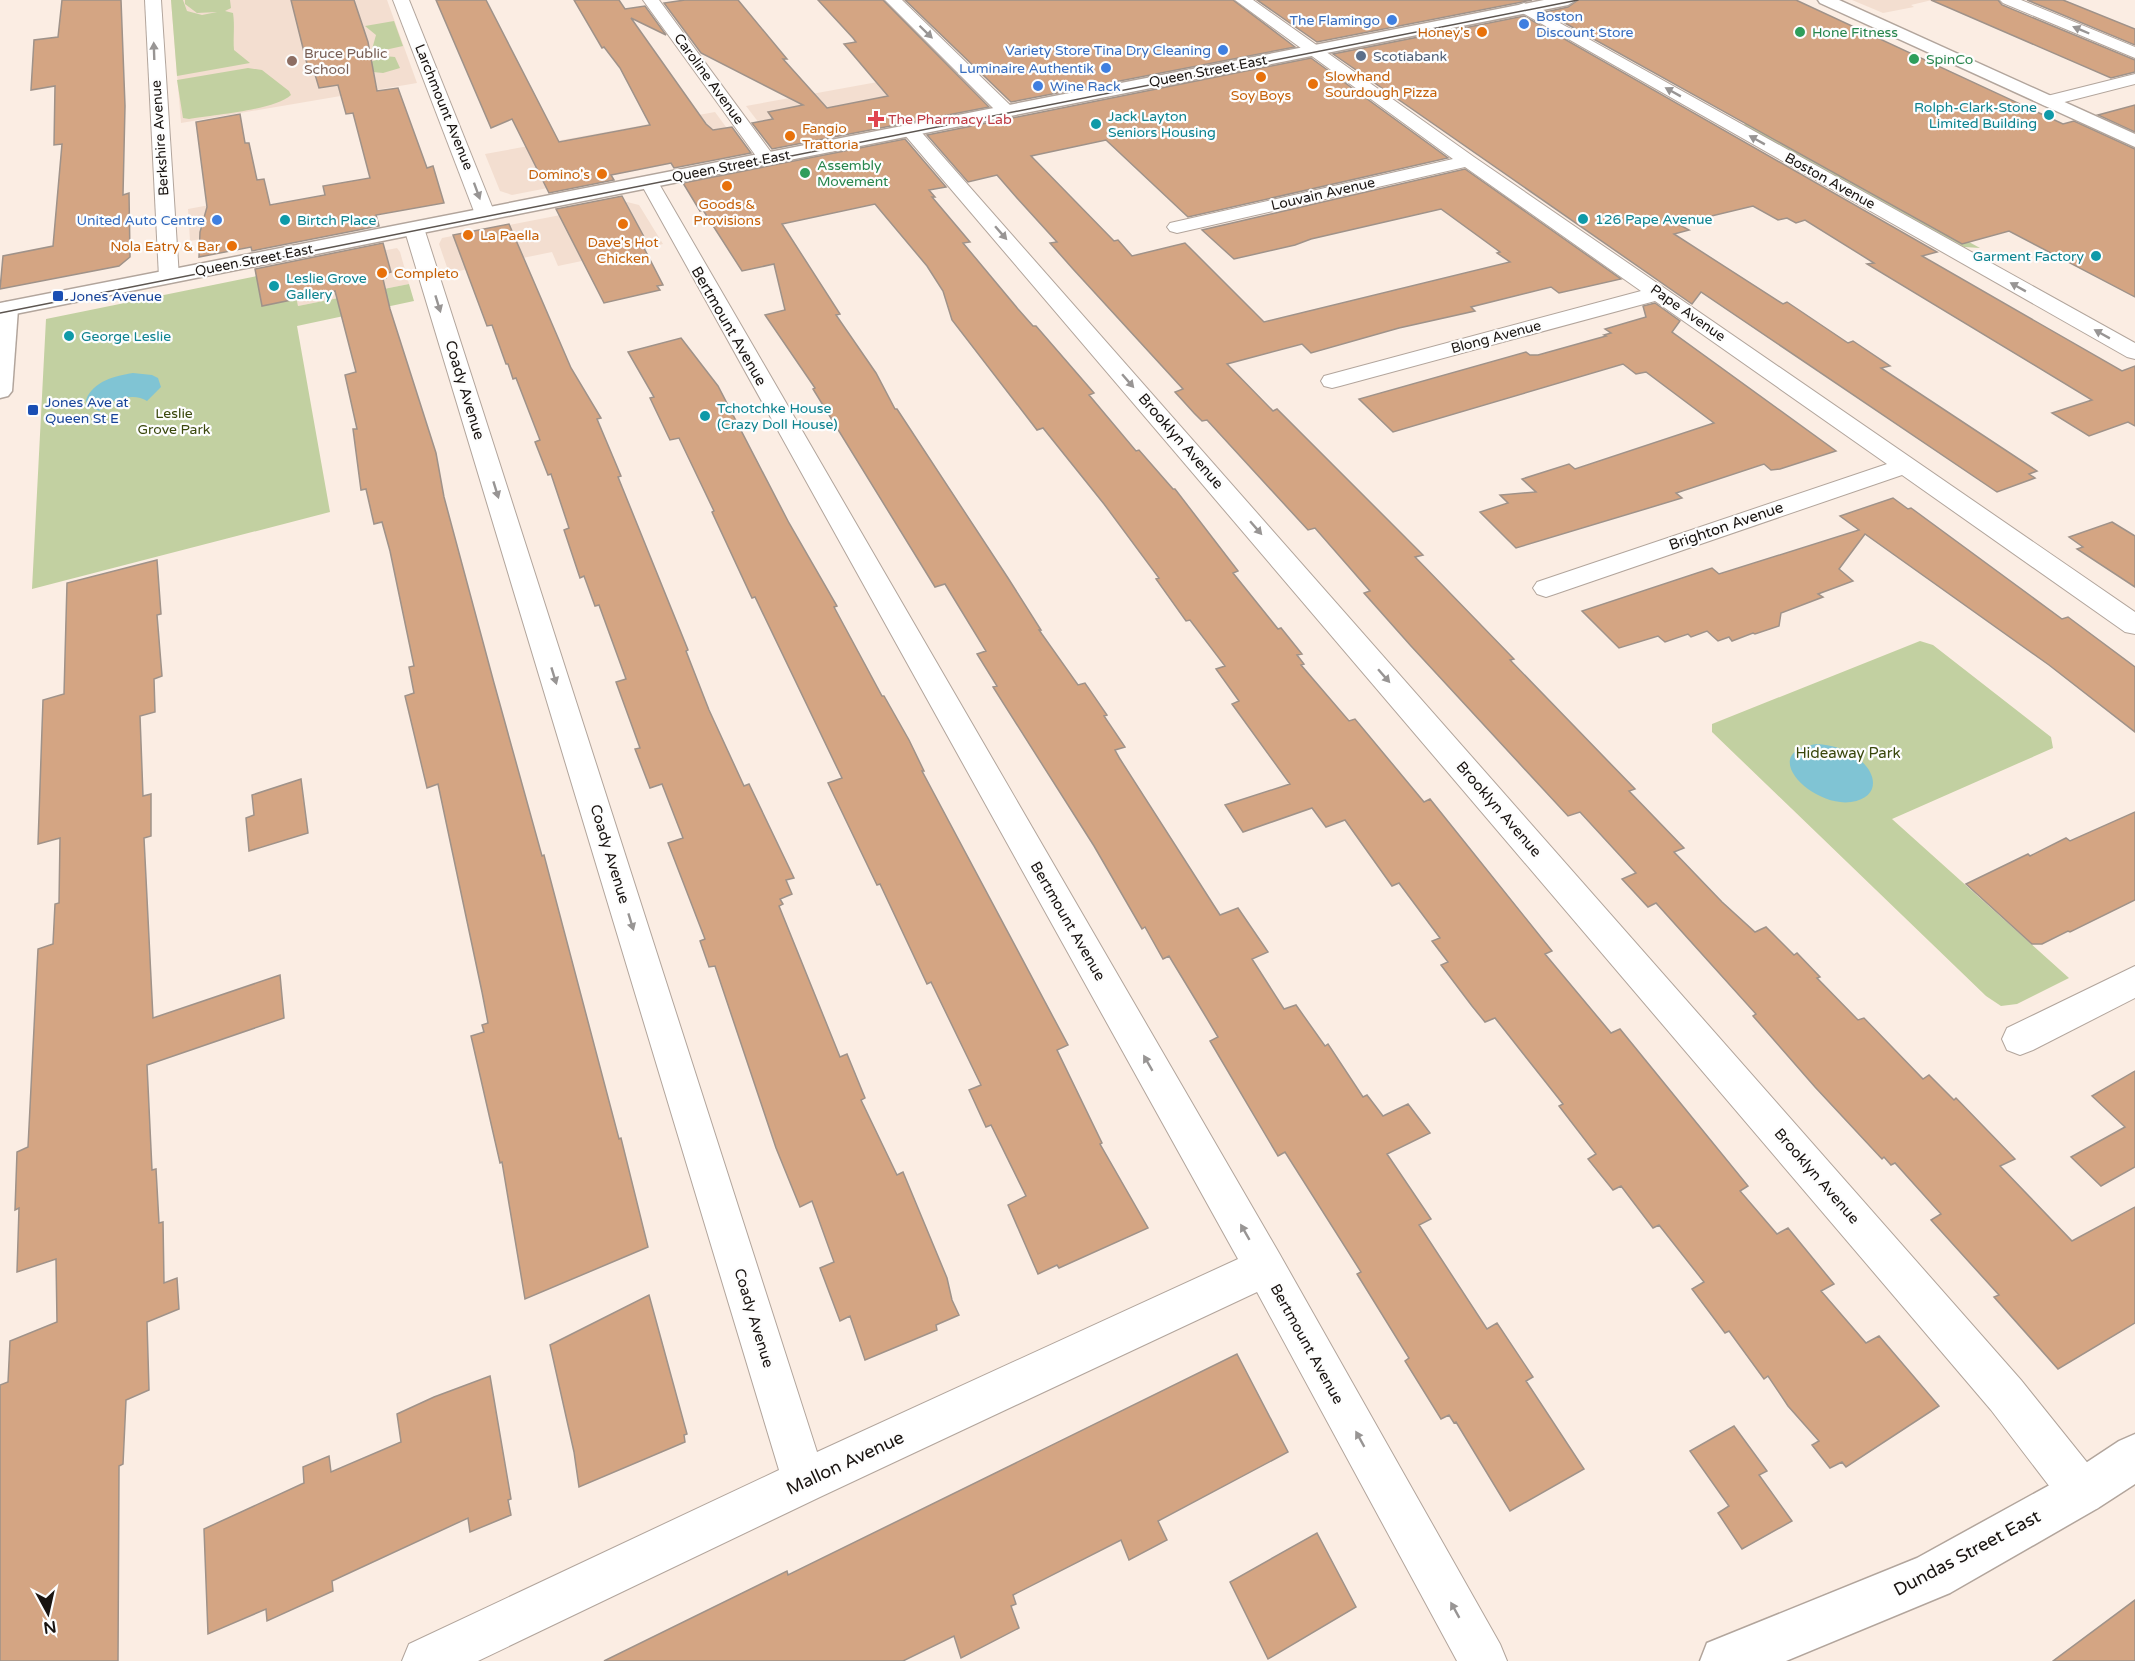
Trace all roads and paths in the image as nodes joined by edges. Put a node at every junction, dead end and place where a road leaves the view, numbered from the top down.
1 (153, 0) edge
2 (401, 0) edge
3 (651, 0) edge
4 (893, 0) edge
5 (1243, 0) edge
6 (1568, 0) edge
7 (1826, 0) edge
8 (2039, 0) edge
9 (2014, 2) edge
10 (1534, 4) edge
11 (1313, 50) junction
12 (2135, 53) edge
13 (2135, 79) edge
14 (2049, 101) junction
15 (1006, 111) junction
16 (910, 130) junction
17 (2135, 141) edge
18 (767, 159) junction
19 (1468, 161) junction
20 (649, 182) junction
21 (484, 214) junction
22 (1177, 227) dead end
23 (414, 228) junction
24 (169, 277) junction
25 (1659, 293) junction
26 (3, 310) edge
27 (2135, 352) edge
28 (1332, 381) dead end
29 (0, 391) edge
30 (1907, 465) junction
31 (1546, 588) dead end
32 (2135, 625) edge
33 (2135, 981) edge
34 (2020, 1039) dead end
35 (1265, 1267) junction
36 (2135, 1457) edge
37 (804, 1481) junction
38 (2082, 1492) junction
39 (426, 1661) edge
40 (1483, 1661) edge
41 (1725, 1661) edge

24 -> 1 street, Berkshire Avenue
2 -> 21 street, Larchmount Avenue
3 - 18 street, Caroline Avenue
4 -> 15 street
5 - 11 street, Pape Avenue
6 - 10 main road, Queen Street East
7 - 14 main road
8 - 9 street
12 -> 9 street
10 - 11 main road, Queen Street East
27 -> 10 street, Boston Avenue
11 - 15 main road, Queen Street East
11 - 19 street, Pape Avenue
13 - 14 street
14 - 17 main road
15 - 16 main road, Queen Street East
16 - 18 main road, Queen Street East
16 -> 38 street, Brooklyn Avenue
18 - 20 main road, Queen Street East
19 - 22 street, Louvain Avenue
19 - 25 street, Pape Avenue
20 - 21 main road, Queen Street East
35 -> 20 street, Bertmount Avenue
21 - 23 main road, Queen Street East
23 - 24 main road, Queen Street East
23 -> 37 street, Coady Avenue
24 - 26 main road, Queen Street East
25 - 28 street, Blong Avenue
25 - 30 street, Pape Avenue
26 - 29 main road
30 - 31 street, Brighton Avenue
30 - 32 street, Pape Avenue
33 - 34 street
35 - 37 street, Mallon Avenue
40 -> 35 street, Bertmount Avenue
36 - 38 main road, Dundas Street East
37 - 39 street, Mallon Avenue
38 - 41 main road, Dundas Street East

